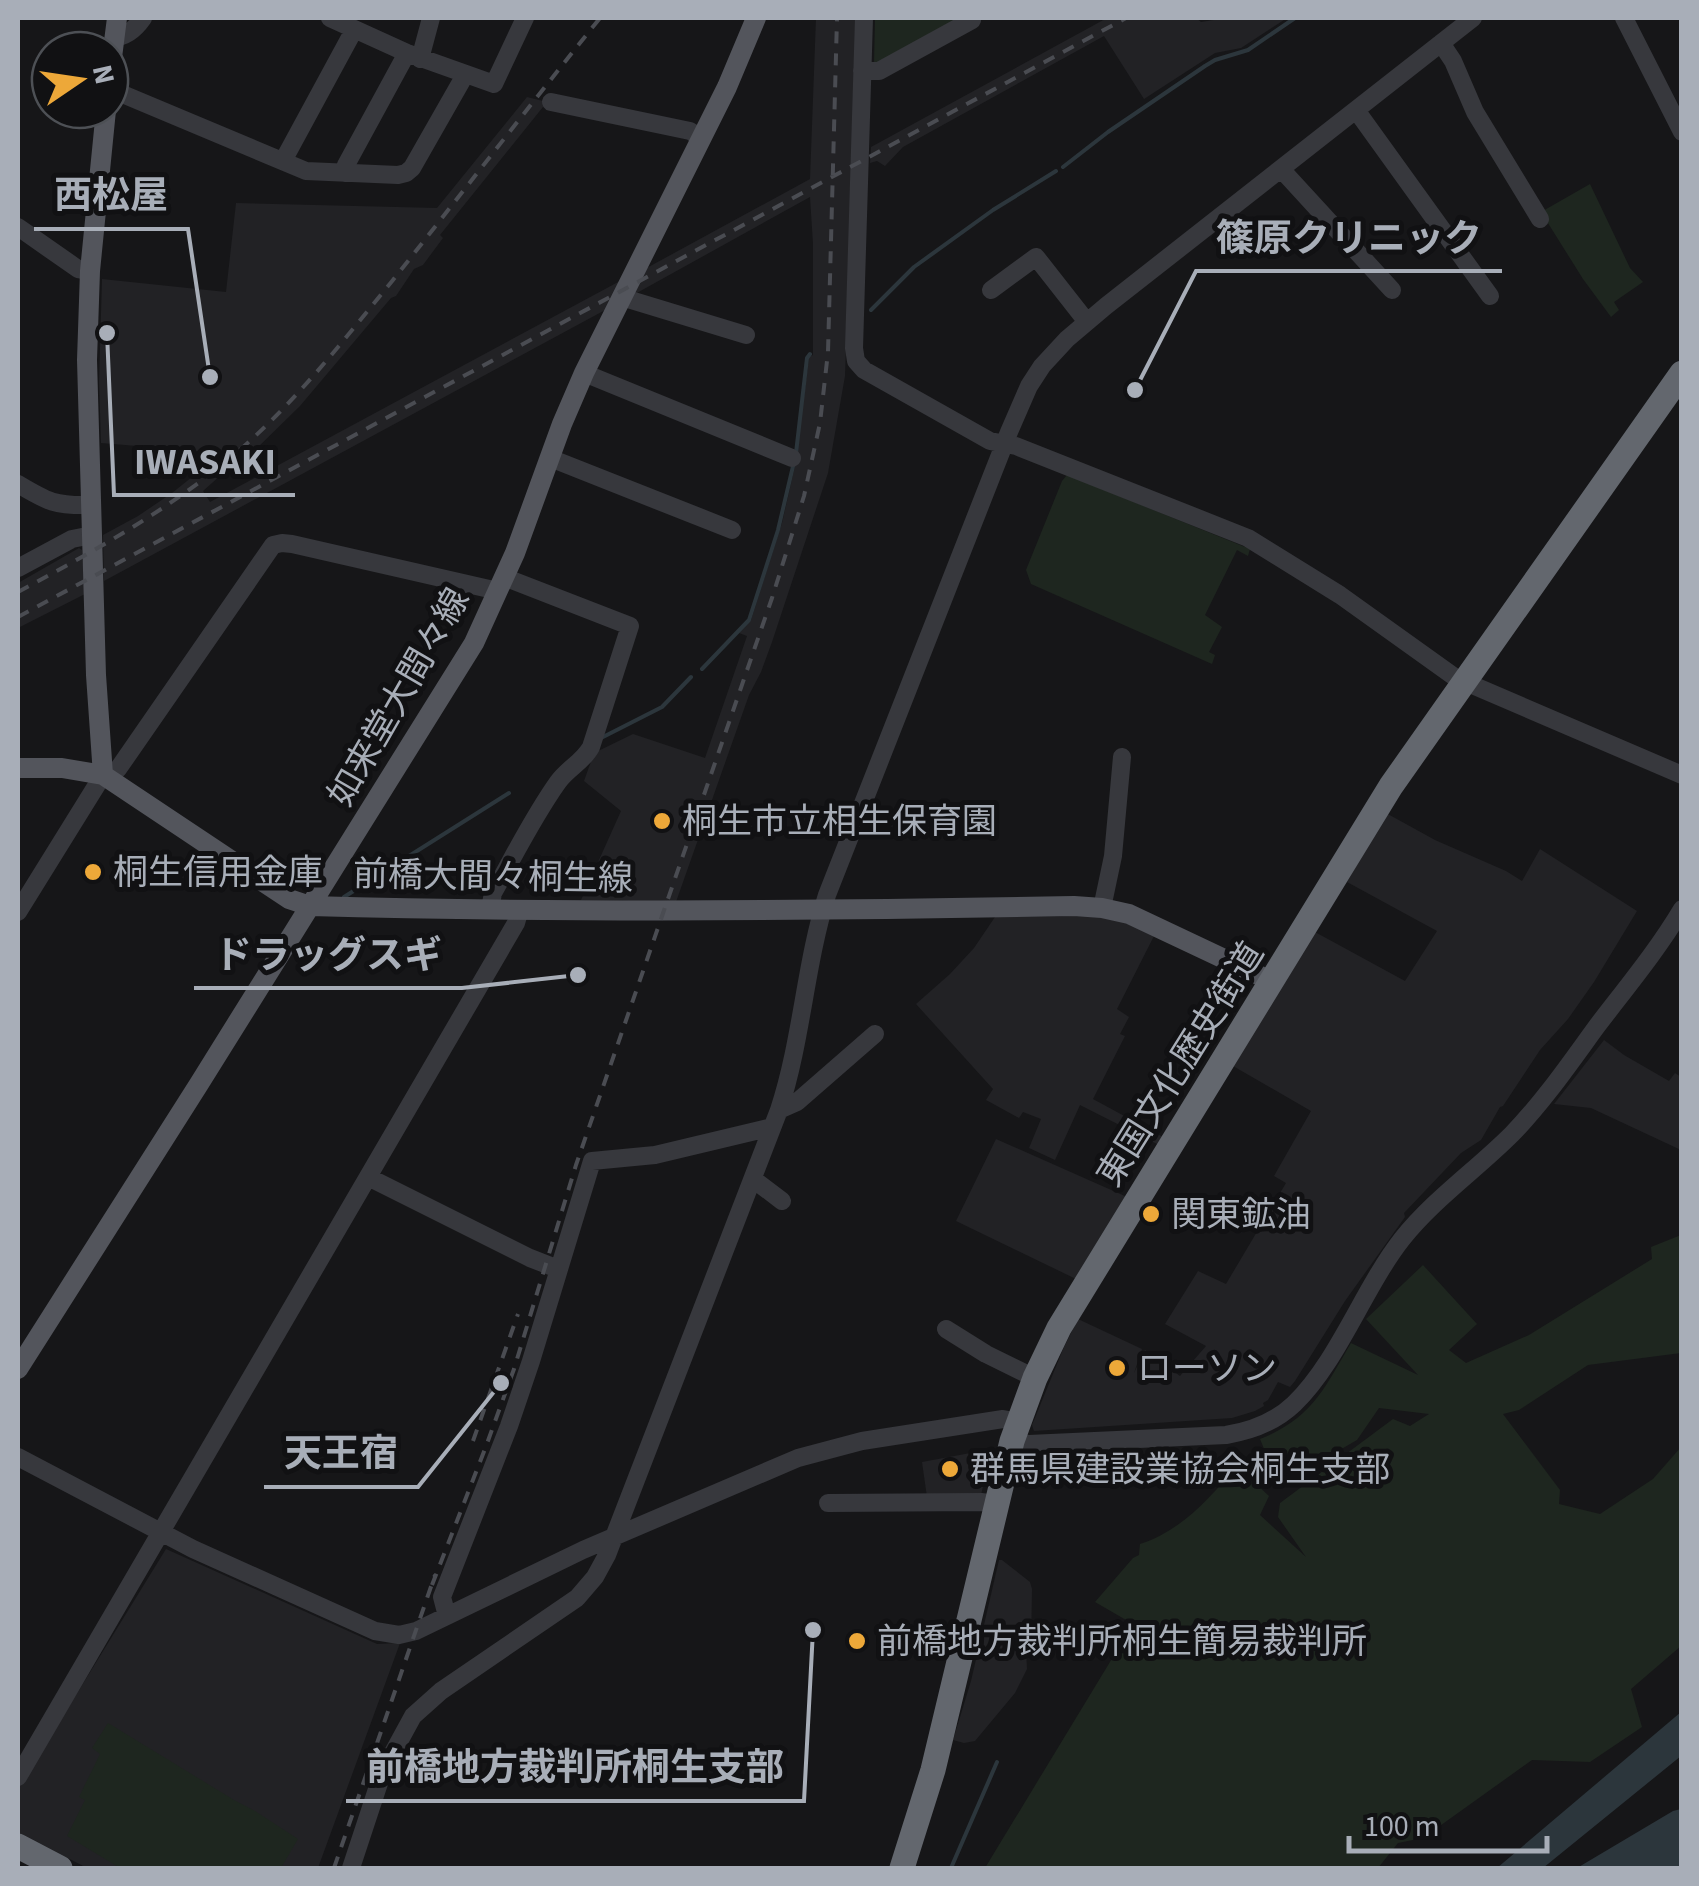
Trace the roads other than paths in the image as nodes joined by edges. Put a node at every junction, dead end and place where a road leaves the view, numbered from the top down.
1 (143, 18) edge
2 (330, 18) edge
3 (431, 18) edge
4 (525, 18) edge
5 (756, 18) edge
6 (864, 18) edge
7 (1473, 18) edge
8 (1624, 18) edge
9 (972, 20) edge
10 (115, 27) edge
11 (354, 30) junction
12 (1441, 43) junction
13 (413, 56) junction
14 (862, 71) junction
15 (463, 74) junction
16 (130, 99) edge
17 (551, 102) dead end
18 (1356, 110) junction
19 (104, 130) edge
20 (1682, 132) edge
21 (702, 138) junction
22 (282, 161) junction
23 (1281, 168) junction
24 (344, 173) junction
25 (1540, 219) dead end
26 (23, 230) edge
27 (18, 250) edge
28 (90, 271) junction
29 (992, 290) dead end
30 (1392, 290) dead end
31 (1490, 296) dead end
32 (621, 297) junction
33 (1087, 322) junction
34 (746, 335) dead end
35 (584, 372) junction
36 (1682, 373) edge
37 (1004, 445) junction
38 (550, 458) junction
39 (792, 458) dead end
40 (18, 484) edge
41 (91, 505) junction
42 (732, 530) dead end
43 (92, 534) junction
44 (18, 568) edge
45 (501, 584) junction
46 (1464, 681) junction
47 (1122, 757) dead end
48 (18, 768) edge
49 (103, 775) junction
50 (1682, 775) edge
51 (310, 906) junction
52 (1102, 908) junction
53 (490, 909) junction
54 (520, 909) junction
55 (1682, 909) edge
56 (822, 910) junction
57 (18, 912) edge
58 (1271, 981) junction
59 (875, 1034) dead end
60 (775, 1119) junction
61 (368, 1177) junction
62 (753, 1179) junction
63 (782, 1201) dead end
64 (558, 1269) junction
65 (946, 1329) dead end
66 (18, 1368) edge
67 (1035, 1378) junction
68 (1015, 1432) junction
69 (18, 1457) edge
70 (828, 1503) dead end
71 (997, 1504) junction
72 (162, 1533) junction
73 (614, 1538) junction
74 (446, 1616) junction
75 (18, 1777) edge
76 (18, 1846) edge
77 (60, 1868) edge
78 (351, 1868) edge
79 (902, 1868) edge

1 - 10 street
2 - 11 street
3 - 13 street
4 - 15 street
5 - 21 main road, 如来堂大間々線
6 - 14 street
7 - 12 street
8 - 20 street
9 - 14 street
11 - 13 street
11 - 22 street
12 - 18 street
12 - 25 street
13 - 15 street
13 - 24 street
14 - 37 street
15 - 24 street
16 - 22 street
17 - 21 street
18 - 23 street
18 - 31 street
19 - 28 main road
21 - 32 main road, 如来堂大間々線
22 - 24 street
23 - 30 street
23 - 33 street
26 - 27 street
26 - 28 street
28 - 41 main road
29 - 33 street
32 - 34 street
32 - 35 main road, 如来堂大間々線
33 - 37 street
35 - 38 main road, 如来堂大間々線
35 - 39 street
36 - 46 highway, 東国文化歴史街道
37 - 46 street
37 - 56 street
38 - 42 street
38 - 45 main road, 如来堂大間々線
40 - 41 street
41 - 43 main road
43 - 44 street
43 - 49 main road
45 - 49 street
45 - 51 main road, 如来堂大間々線
45 - 53 street
46 - 50 street
46 - 58 highway, 東国文化歴史街道
47 - 52 street
48 - 49 main road
49 - 51 main road, 前橋大間々桐生線
49 - 57 street
51 - 53 main road, 前橋大間々桐生線
51 - 66 main road, 如来堂大間々線
52 - 56 main road, 前橋大間々桐生線
52 - 58 main road, 前橋大間々桐生線
53 - 54 main road, 前橋大間々桐生線
54 - 56 main road, 前橋大間々桐生線
54 - 61 street
55 - 68 street
56 - 60 street
58 - 67 highway, 東国文化歴史街道
59 - 60 street
60 - 62 street
60 - 64 street
61 - 64 street
61 - 72 street
62 - 63 street
62 - 73 street
64 - 74 street
65 - 67 street
67 - 68 highway, 東国文化歴史街道
68 - 71 highway, 東国文化歴史街道
68 - 73 street
69 - 72 street
70 - 71 street
71 - 79 highway, 東国文化歴史街道
72 - 74 street
72 - 75 street
73 - 74 street
73 - 78 street
76 - 77 highway

